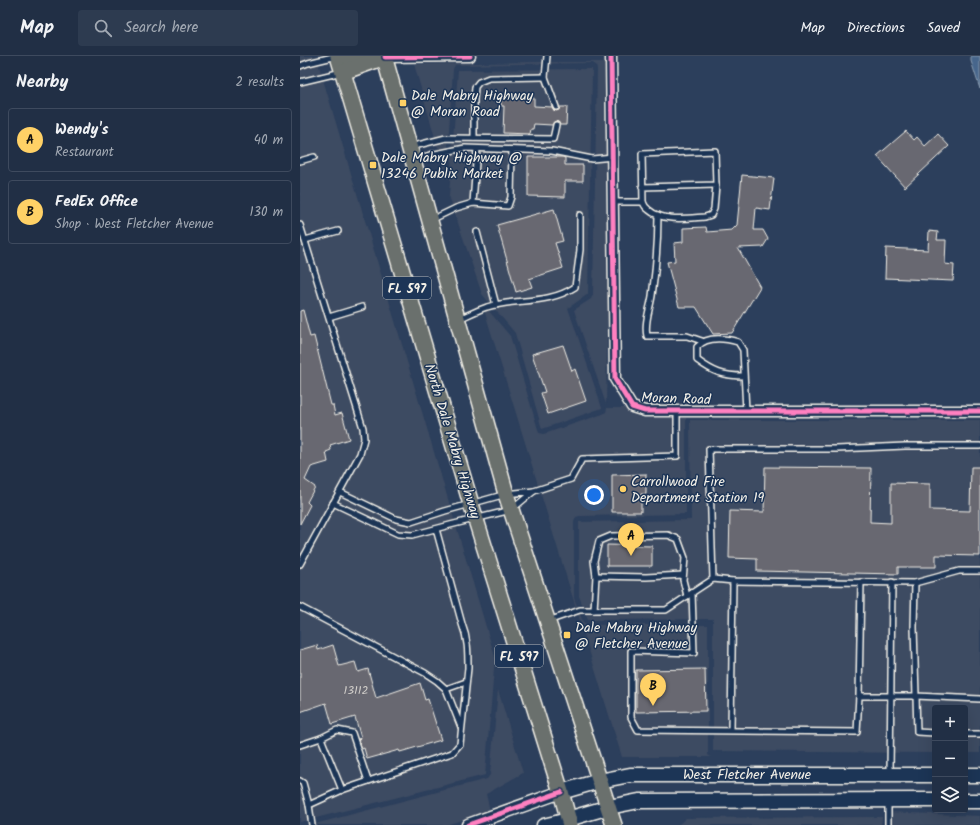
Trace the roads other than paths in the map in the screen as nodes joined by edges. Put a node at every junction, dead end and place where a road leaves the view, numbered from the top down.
1 (338, 56) edge
2 (347, 56) edge
3 (470, 56) edge
4 (547, 56) edge
5 (611, 56) edge
6 (384, 57) edge
7 (300, 66) edge
8 (343, 72) junction
9 (544, 77) junction
10 (300, 82) edge
11 (556, 107) dead end
12 (556, 125) dead end
13 (474, 138) junction
14 (477, 148) junction
15 (512, 150) junction
16 (412, 154) junction
17 (314, 157) dead end
18 (613, 157) junction
19 (300, 161) edge
20 (716, 185) junction
21 (642, 188) junction
22 (613, 202) junction
23 (643, 202) junction
24 (473, 204) junction
25 (580, 215) dead end
26 (658, 215) junction
27 (430, 220) junction
28 (300, 225) edge
29 (338, 231) dead end
30 (477, 232) dead end
31 (305, 240) junction
32 (496, 305) junction
33 (362, 307) dead end
34 (329, 317) junction
35 (458, 320) junction
36 (702, 341) junction
37 (744, 376) junction
38 (677, 411) junction
39 (746, 411) junction
40 (980, 411) edge
41 (980, 446) edge
42 (534, 491) junction
43 (340, 492) junction
44 (506, 494) junction
45 (333, 503) junction
46 (471, 504) junction
47 (511, 510) junction
48 (476, 519) junction
49 (436, 528) junction
50 (300, 564) edge
51 (980, 571) edge
52 (684, 575) junction
53 (596, 576) junction
54 (713, 579) junction
55 (732, 581) junction
56 (861, 582) junction
57 (892, 582) junction
58 (915, 583) junction
59 (690, 595) junction
60 (300, 607) edge
61 (594, 610) junction
62 (547, 621) junction
63 (466, 682) junction
64 (446, 689) junction
65 (858, 696) junction
66 (891, 696) junction
67 (916, 696) junction
68 (980, 699) edge
69 (462, 730) junction
70 (731, 730) junction
71 (932, 733) edge
72 (968, 734) edge
73 (980, 734) edge
74 (321, 738) junction
75 (300, 745) edge
76 (890, 775) junction
77 (932, 775) edge
78 (968, 775) edge
79 (980, 775) edge
80 (300, 781) edge
81 (368, 781) junction
82 (599, 781) junction
83 (342, 790) junction
84 (561, 792) junction
85 (888, 800) junction
86 (932, 800) edge
87 (968, 801) edge
88 (980, 801) edge
89 (309, 805) junction
90 (609, 807) junction
91 (569, 822) edge
92 (312, 825) edge
93 (468, 825) edge
94 (543, 825) edge
95 (614, 825) edge
96 (888, 825) edge

1 - 7 lane
1 - 8 main road, North Dale Mabry Highway / FL 597
2 - 6 main road
3 - 6 street
4 - 9 lane
5 - 18 street, Moran Road
6 - 8 main road
6 - 16 main road, FL 597
8 - 10 lane
8 - 46 main road, North Dale Mabry Highway / FL 597
9 - 11 lane
9 - 13 lane
12 - 13 lane
13 - 16 lane
14 - 15 lane
14 - 16 lane
14 - 24 lane
15 - 18 lane
15 - 24 lane
16 - 27 main road, FL 597
17 - 19 lane
18 - 22 street, Moran Road
20 - 21 lane
20 - 21 lane
20 - 26 lane
21 - 23 lane
22 - 23 lane
22 - 38 street, Moran Road
23 - 26 lane
24 - 27 lane
25 - 32 lane
26 - 36 lane
27 - 35 main road, FL 597
28 - 31 lane
29 - 31 lane
30 - 32 lane
31 - 34 lane
32 - 35 lane
33 - 34 lane
34 - 43 lane
35 - 44 main road, FL 597
36 - 37 lane
36 - 37 lane
37 - 39 lane
38 - 39 street, Moran Road
38 - 42 lane
39 - 40 street, Moran Road
41 - 54 lane
42 - 44 lane
42 - 47 lane
43 - 45 lane
43 - 46 lane
44 - 46 lane
44 - 47 main road, FL 597
45 - 49 lane
45 - 50 lane
46 - 48 main road, North Dale Mabry Highway / FL 597
47 - 48 lane
47 - 62 main road, FL 597
48 - 49 lane
48 - 84 main road, North Dale Mabry Highway / FL 597
49 - 63 lane
51 - 58 lane
52 - 53 lane
52 - 53 lane
52 - 59 lane
53 - 61 lane
54 - 55 lane
54 - 59 lane
55 - 56 lane
55 - 70 lane
56 - 57 lane
56 - 65 lane
57 - 58 lane
57 - 66 lane
58 - 67 lane
59 - 61 lane
59 - 70 lane
60 - 64 lane
61 - 62 lane
62 - 82 main road, FL 597
63 - 64 lane
63 - 69 lane
64 - 69 lane
65 - 66 lane
65 - 70 lane
66 - 67 lane
66 - 76 lane
67 - 68 lane
67 - 71 lane
69 - 81 lane
72 - 73 lane
74 - 75 lane
74 - 81 lane
74 - 83 lane
76 - 77 main road, West Fletcher Avenue
76 - 82 main road, West Fletcher Avenue
78 - 79 main road
80 - 89 lane
81 - 83 lane
82 - 84 main road, West Fletcher Avenue
82 - 90 main road, FL 597
83 - 89 lane
84 - 91 main road, North Dale Mabry Highway / FL 597
84 - 93 street
85 - 86 main road, West Fletcher Avenue
85 - 90 main road, West Fletcher Avenue
85 - 96 lane
87 - 88 main road
89 - 92 lane
90 - 91 main road, West Fletcher Avenue
90 - 95 main road, FL 597
91 - 94 street

